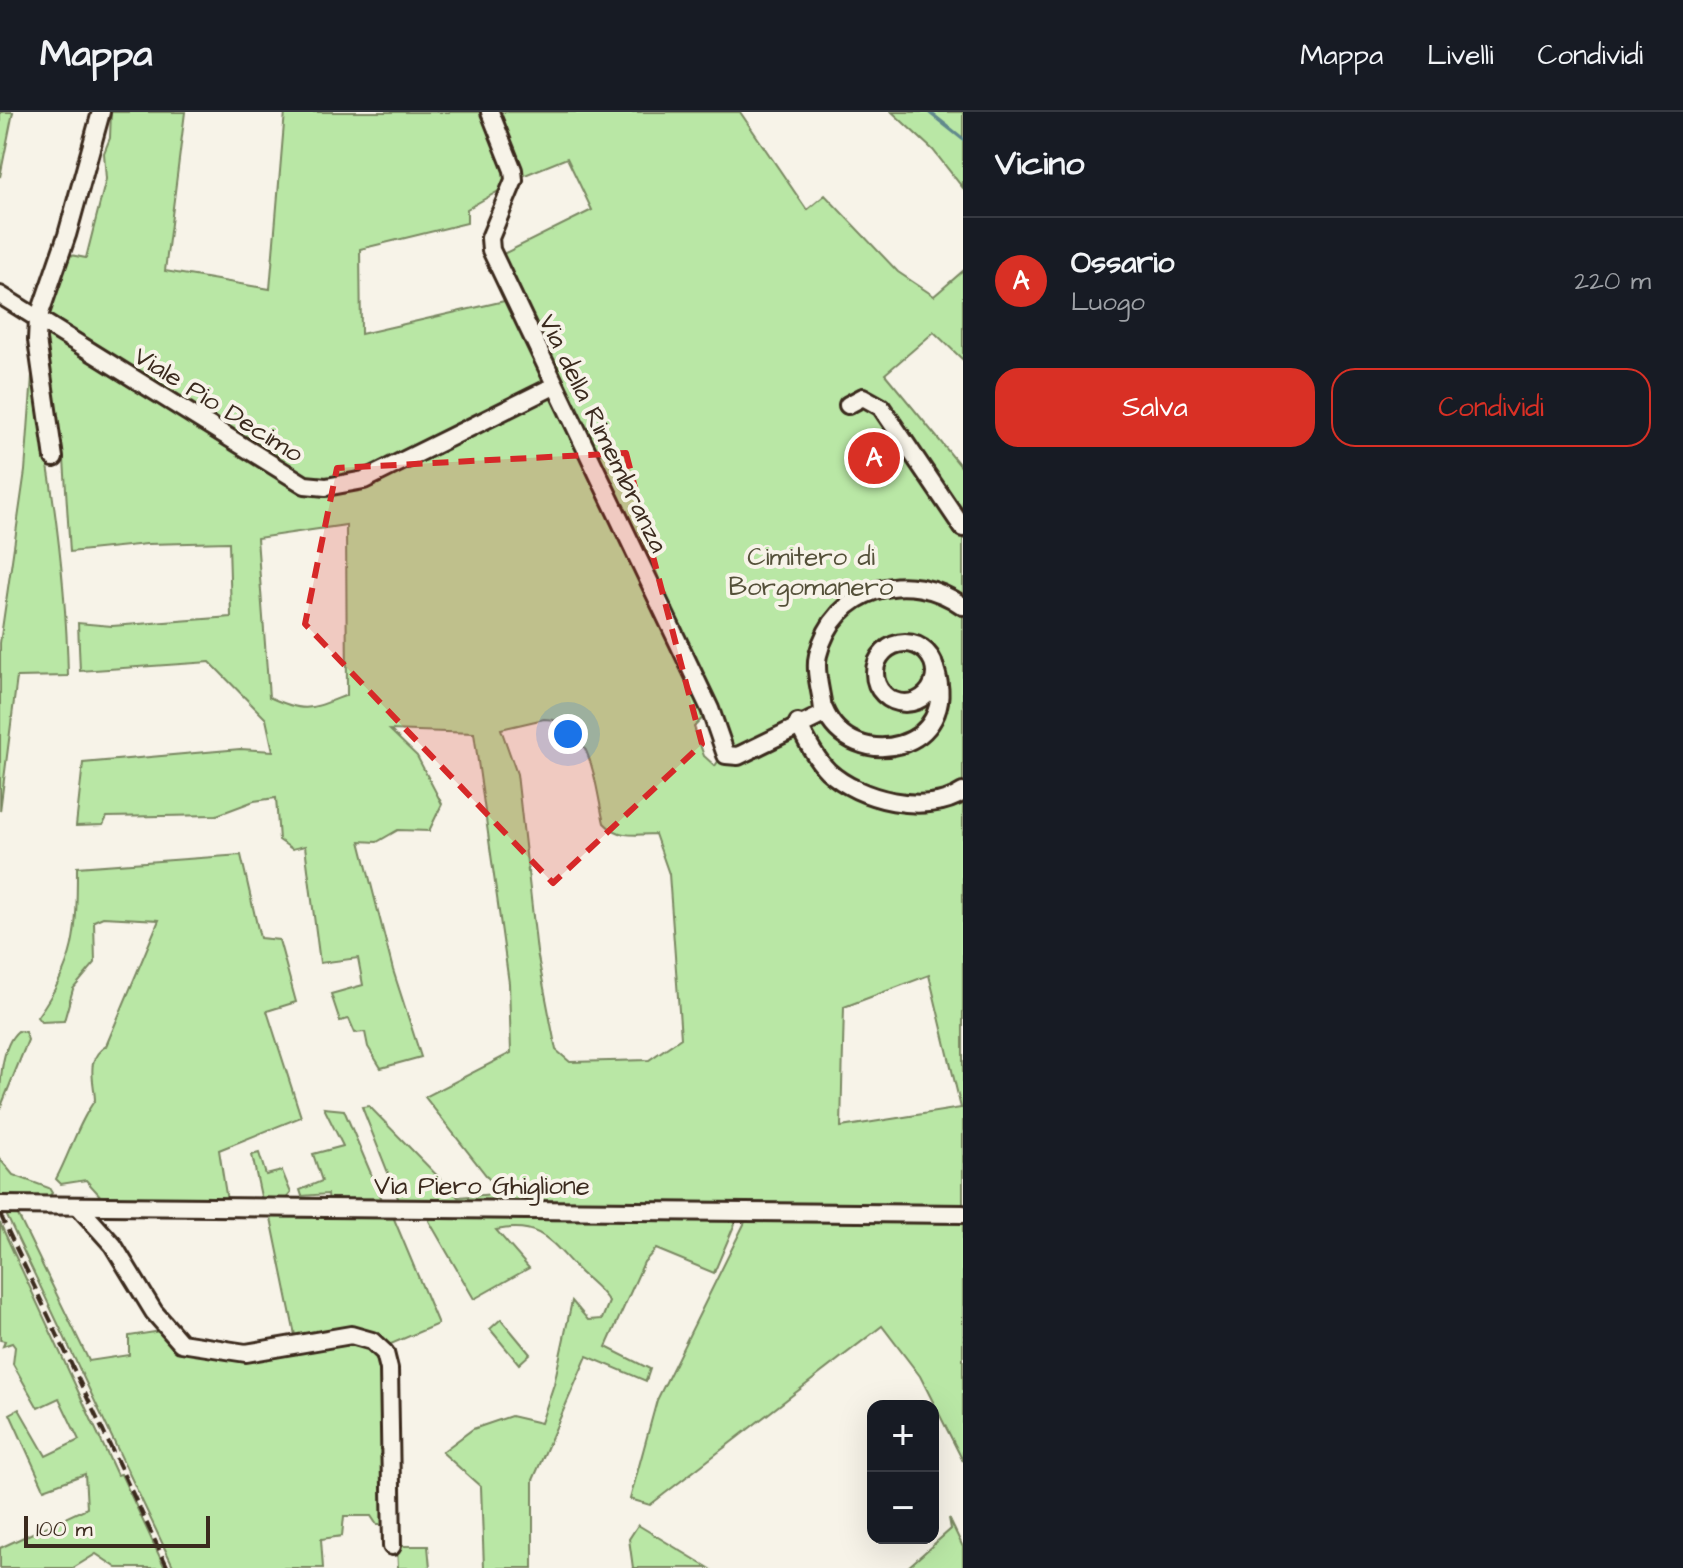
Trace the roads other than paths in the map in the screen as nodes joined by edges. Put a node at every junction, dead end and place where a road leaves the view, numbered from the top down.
1 (101, 112) edge
2 (490, 112) edge
3 (0, 295) edge
4 (38, 319) junction
5 (554, 386) junction
6 (848, 405) dead end
7 (54, 458) dead end
8 (963, 528) edge
9 (963, 606) edge
10 (935, 668) dead end
11 (824, 709) junction
12 (799, 725) junction
13 (963, 792) edge
14 (0, 1205) edge
15 (78, 1206) junction
16 (963, 1214) edge
17 (392, 1546) dead end

1 - 4 street
2 - 5 street, Via della Rimembranza
3 - 4 street, Viale Pio Decimo
4 - 5 street, Viale Pio Decimo
4 - 7 street
5 - 12 street, Via della Rimembranza
6 - 8 street
9 - 11 street
10 - 11 street
11 - 12 street
12 - 13 street
14 - 15 street, Via Piero Ghiglione
15 - 16 street, Via Piero Ghiglione
15 - 17 street

